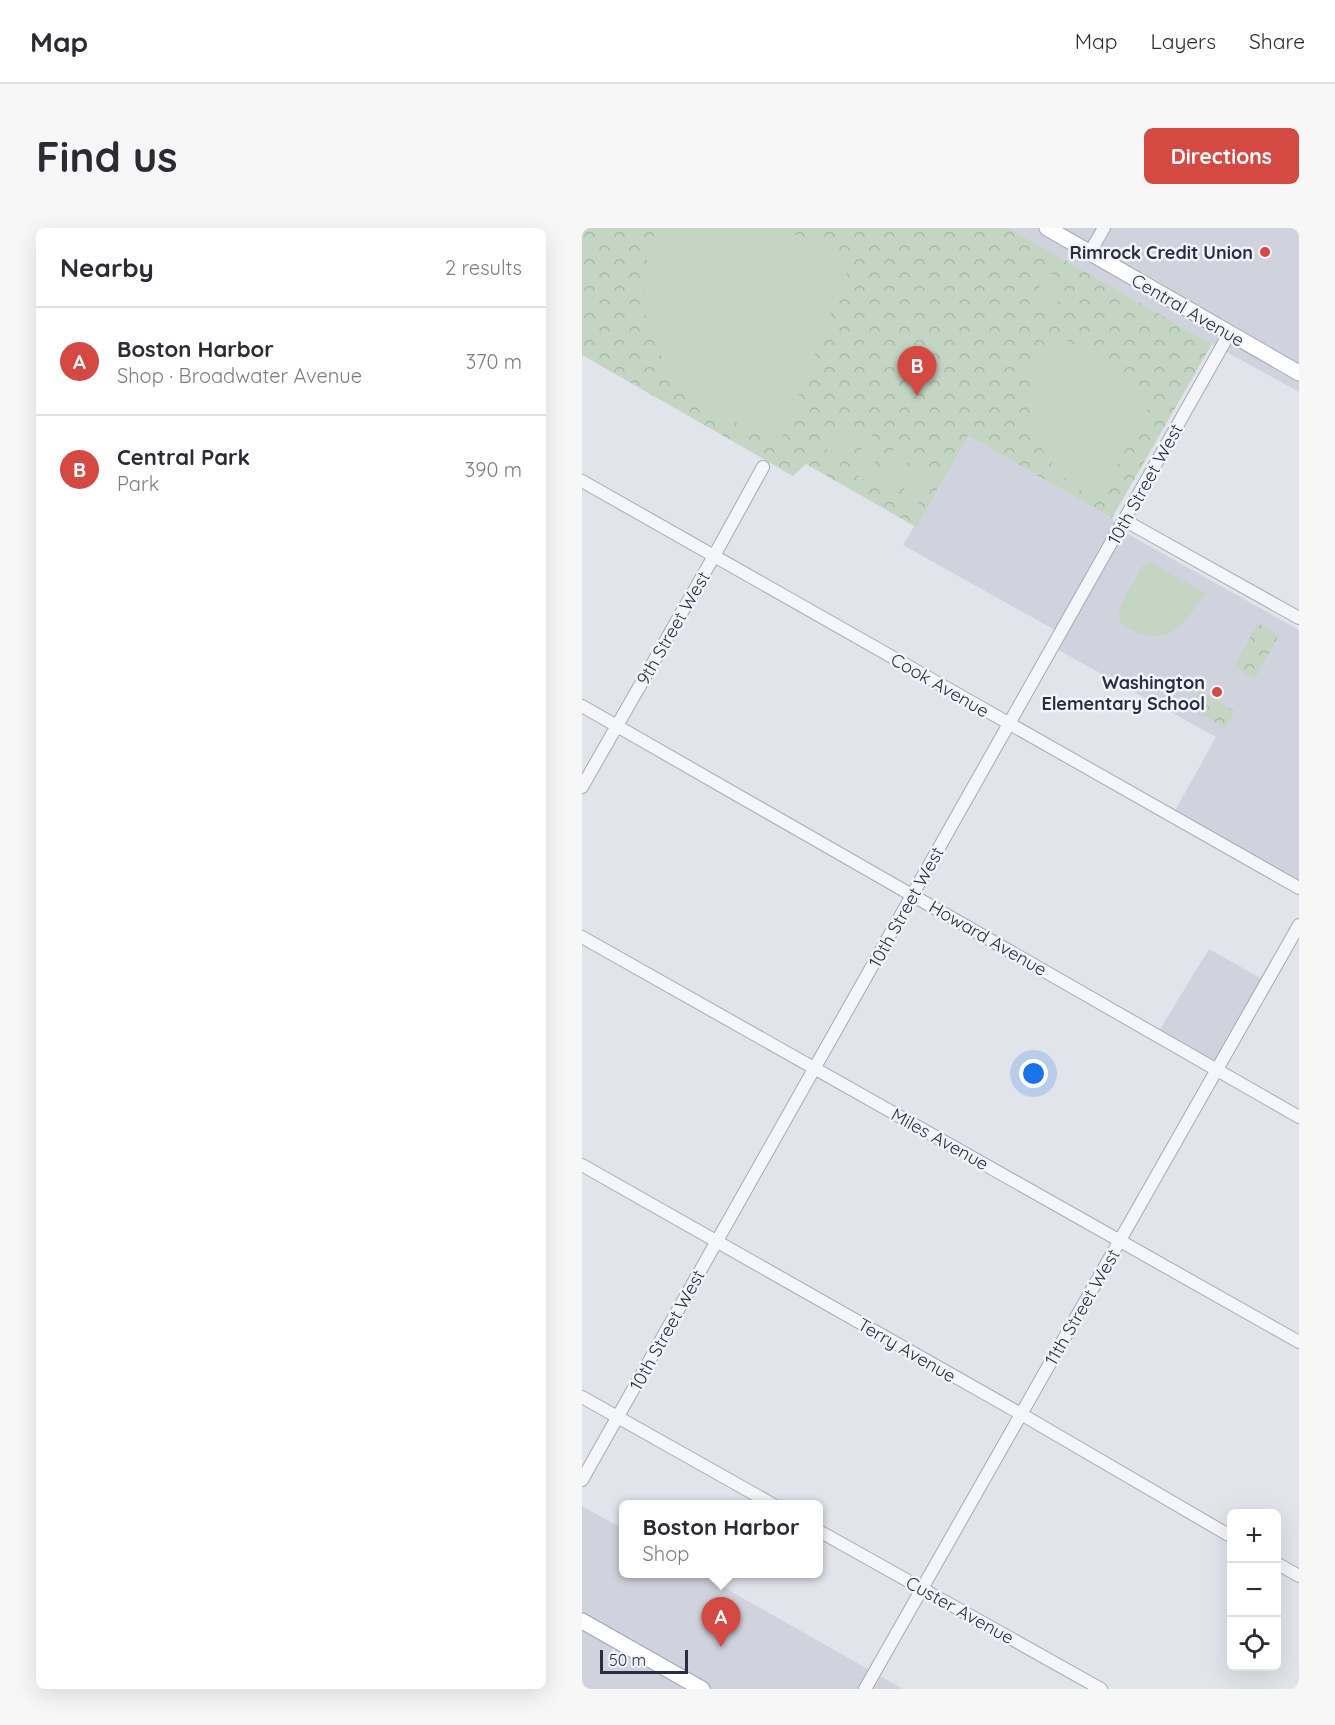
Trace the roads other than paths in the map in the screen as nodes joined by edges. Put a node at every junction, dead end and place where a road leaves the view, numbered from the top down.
1 (1047, 228) edge
2 (1104, 228) edge
3 (1090, 252) junction
4 (1229, 334) junction
5 (1299, 373) edge
6 (763, 467) dead end
7 (582, 481) edge
8 (1124, 520) junction
9 (714, 556) junction
10 (1299, 618) edge
11 (582, 706) edge
12 (1009, 724) junction
13 (617, 726) junction
14 (582, 787) edge
15 (1299, 888) edge
16 (913, 894) junction
17 (1299, 925) edge
18 (582, 936) edge
19 (814, 1069) junction
20 (1216, 1071) junction
21 (1299, 1117) edge
22 (582, 1165) edge
23 (1120, 1240) junction
24 (716, 1242) junction
25 (1299, 1342) edge
26 (582, 1397) edge
27 (1021, 1414) junction
28 (617, 1417) junction
29 (582, 1480) edge
30 (765, 1500) edge
31 (823, 1533) edge
32 (1227, 1533) edge
33 (1281, 1566) edge
34 (1299, 1576) edge
35 (922, 1590) junction
36 (582, 1621) edge
37 (702, 1689) edge
38 (865, 1689) edge
39 (1101, 1689) edge

1 - 3 main road, Central Avenue
2 - 3 street
3 - 4 main road, Central Avenue
4 - 5 main road, Central Avenue
4 - 8 street, 10th Street West
6 - 9 street, 9th Street West
7 - 9 street, Cook Avenue
8 - 10 street
8 - 12 street, 10th Street West
9 - 12 street, Cook Avenue
9 - 13 street, 9th Street West
11 - 13 street, Howard Avenue
12 - 15 street, Cook Avenue
12 - 16 street, 10th Street West
13 - 14 street, 9th Street West
13 - 16 street, Howard Avenue
16 - 19 street, 10th Street West
16 - 20 street, Howard Avenue
17 - 20 street, 11th Street West
18 - 19 street, Miles Avenue
19 - 23 street, Miles Avenue
19 - 24 street, 10th Street West
20 - 21 street, Howard Avenue
20 - 23 street, 11th Street West
22 - 24 street, Terry Avenue
23 - 25 street, Miles Avenue
23 - 27 street, 11th Street West
24 - 27 street, Terry Avenue
24 - 28 street, 10th Street West
26 - 28 street
27 - 32 street, Terry Avenue
27 - 35 street, 11th Street West
28 - 29 street, 10th Street West
28 - 30 street
31 - 35 street, Custer Avenue
33 - 34 street
35 - 38 street, 11th Street West
35 - 39 street, Custer Avenue
36 - 37 main road

